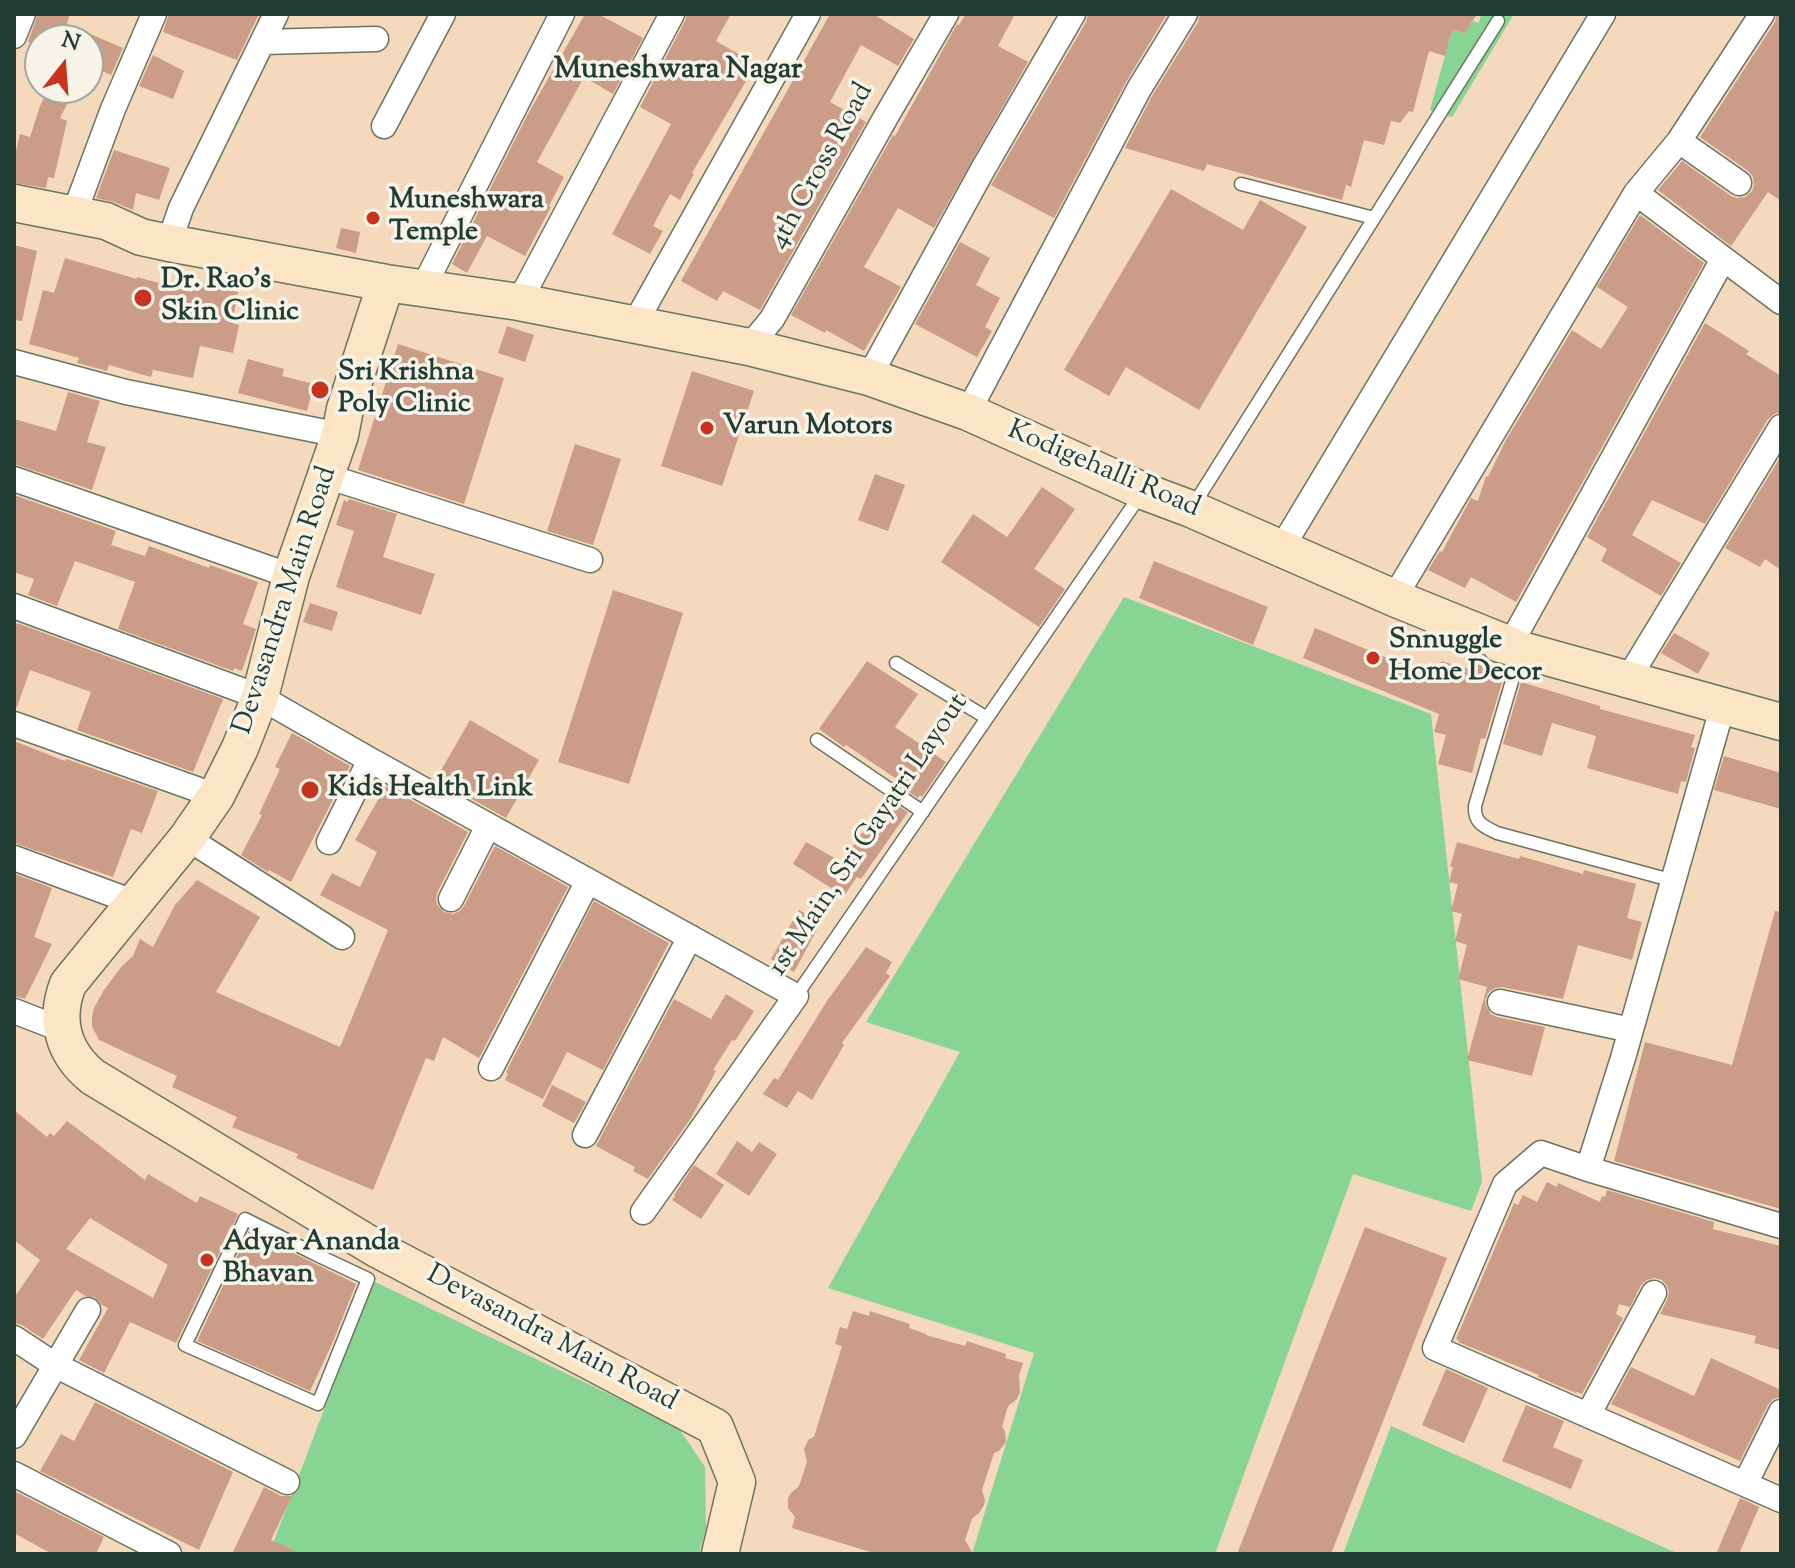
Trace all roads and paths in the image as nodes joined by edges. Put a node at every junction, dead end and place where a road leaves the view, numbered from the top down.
1 (23, 14) edge
2 (154, 14) edge
3 (276, 14) edge
4 (443, 14) edge
5 (562, 14) edge
6 (672, 14) edge
7 (808, 14) edge
8 (946, 14) edge
9 (1073, 14) edge
10 (1185, 14) edge
11 (1603, 14) edge
12 (1762, 14) edge
13 (1498, 21) dead end
14 (14, 36) edge
15 (376, 39) dead end
16 (263, 42) junction
17 (384, 126) dead end
18 (1679, 141) junction
19 (1739, 183) dead end
20 (1241, 184) dead end
21 (1636, 193) junction
22 (14, 203) edge
23 (74, 214) junction
24 (1374, 218) junction
25 (14, 219) edge
26 (155, 240) junction
27 (1723, 259) junction
28 (385, 287) junction
29 (423, 288) junction
30 (519, 302) junction
31 (1781, 302) edge
32 (634, 325) junction
33 (749, 347) junction
34 (14, 362) edge
35 (869, 377) junction
36 (968, 412) junction
37 (1781, 427) edge
38 (340, 435) junction
39 (326, 476) junction
40 (14, 479) edge
41 (1141, 503) junction
42 (1191, 509) junction
43 (1265, 549) junction
44 (590, 560) dead end
45 (291, 576) junction
46 (1394, 598) junction
47 (14, 606) edge
48 (1516, 647) junction
49 (896, 663) dead end
50 (1628, 679) junction
51 (260, 697) junction
52 (1723, 705) junction
53 (1777, 712) edge
54 (987, 718) junction
55 (14, 724) edge
56 (817, 740) dead end
57 (370, 760) junction
58 (216, 796) junction
59 (923, 812) junction
60 (488, 826) junction
61 (187, 838) junction
62 (329, 842) dead end
63 (14, 858) edge
64 (588, 881) junction
65 (1674, 881) junction
66 (451, 899) dead end
67 (136, 903) junction
68 (342, 937) dead end
69 (690, 937) junction
70 (796, 996) junction
71 (1500, 1002) dead end
72 (14, 1011) edge
73 (63, 1030) junction
74 (1631, 1030) junction
75 (491, 1068) dead end
76 (585, 1135) dead end
77 (1588, 1169) junction
78 (643, 1212) dead end
79 (332, 1221) junction
80 (1781, 1226) edge
81 (315, 1254) junction
82 (1654, 1293) dead end
83 (88, 1310) dead end
84 (14, 1338) edge
85 (55, 1365) junction
86 (1781, 1412) edge
87 (1588, 1415) junction
88 (14, 1436) edge
89 (14, 1474) edge
90 (287, 1482) dead end
91 (1745, 1484) junction
92 (1781, 1500) edge
93 (169, 1554) edge
94 (720, 1554) edge

1 - 14 street
2 - 23 street
3 - 16 street
4 - 17 street
5 - 29 street
6 - 30 street
7 - 32 street
8 - 33 street, 4th Cross Road
9 - 35 street
10 - 36 street
11 - 43 street
12 - 18 street
13 - 24 lane
15 - 16 street
16 - 26 street
18 - 19 street
18 - 21 street
20 - 24 lane
21 - 27 street
21 - 46 street
22 - 23 main road
23 - 26 main road
24 - 42 lane
25 - 26 main road
26 - 28 main road
27 - 31 street
27 - 48 street
28 - 29 main road, Kodigehalli Road
28 - 38 main road, Devasandra Main Road
29 - 30 main road, Kodigehalli Road
30 - 32 main road, Kodigehalli Road
32 - 33 main road, Kodigehalli Road
33 - 35 main road, Kodigehalli Road
34 - 38 street
35 - 36 main road, Kodigehalli Road
36 - 41 main road, Kodigehalli Road
37 - 50 street
38 - 39 main road, Devasandra Main Road
39 - 44 street
39 - 45 main road, Devasandra Main Road
40 - 45 street
41 - 42 main road, Kodigehalli Road
41 - 54 lane, 1st Main, Sri Gayatri Layout
42 - 43 main road, Kodigehalli Road
43 - 46 main road, Kodigehalli Road
43 - 48 lane
45 - 51 main road, Devasandra Main Road
46 - 48 main road, Kodigehalli Road
47 - 51 street
48 - 50 main road, Kodigehalli Road
48 - 65 lane
49 - 54 lane
50 - 52 main road, Kodigehalli Road
51 - 57 street
51 - 58 main road, Devasandra Main Road
52 - 53 main road, Kodigehalli Road
52 - 65 street
54 - 59 lane, 1st Main, Sri Gayatri Layout
55 - 58 street
56 - 59 lane
57 - 60 street
57 - 62 street
58 - 61 main road, Devasandra Main Road
59 - 70 lane, 1st Main, Sri Gayatri Layout
60 - 64 street
60 - 66 street
61 - 67 main road, Devasandra Main Road
61 - 68 street
63 - 67 street
64 - 69 street
64 - 75 street
65 - 74 street
67 - 73 main road, Devasandra Main Road
69 - 70 street
69 - 76 street
70 - 78 street, 1st Main, Sri Gayatri Layout
71 - 74 street
72 - 73 street
73 - 79 main road, Devasandra Main Road
74 - 77 street
77 - 80 street
77 - 87 street
79 - 81 lane
79 - 94 main road, Devasandra Main Road
81 - 81 lane
82 - 87 street
83 - 85 street
84 - 85 street
85 - 88 street
85 - 90 street
86 - 91 street
87 - 91 street
89 - 93 street
91 - 92 street

